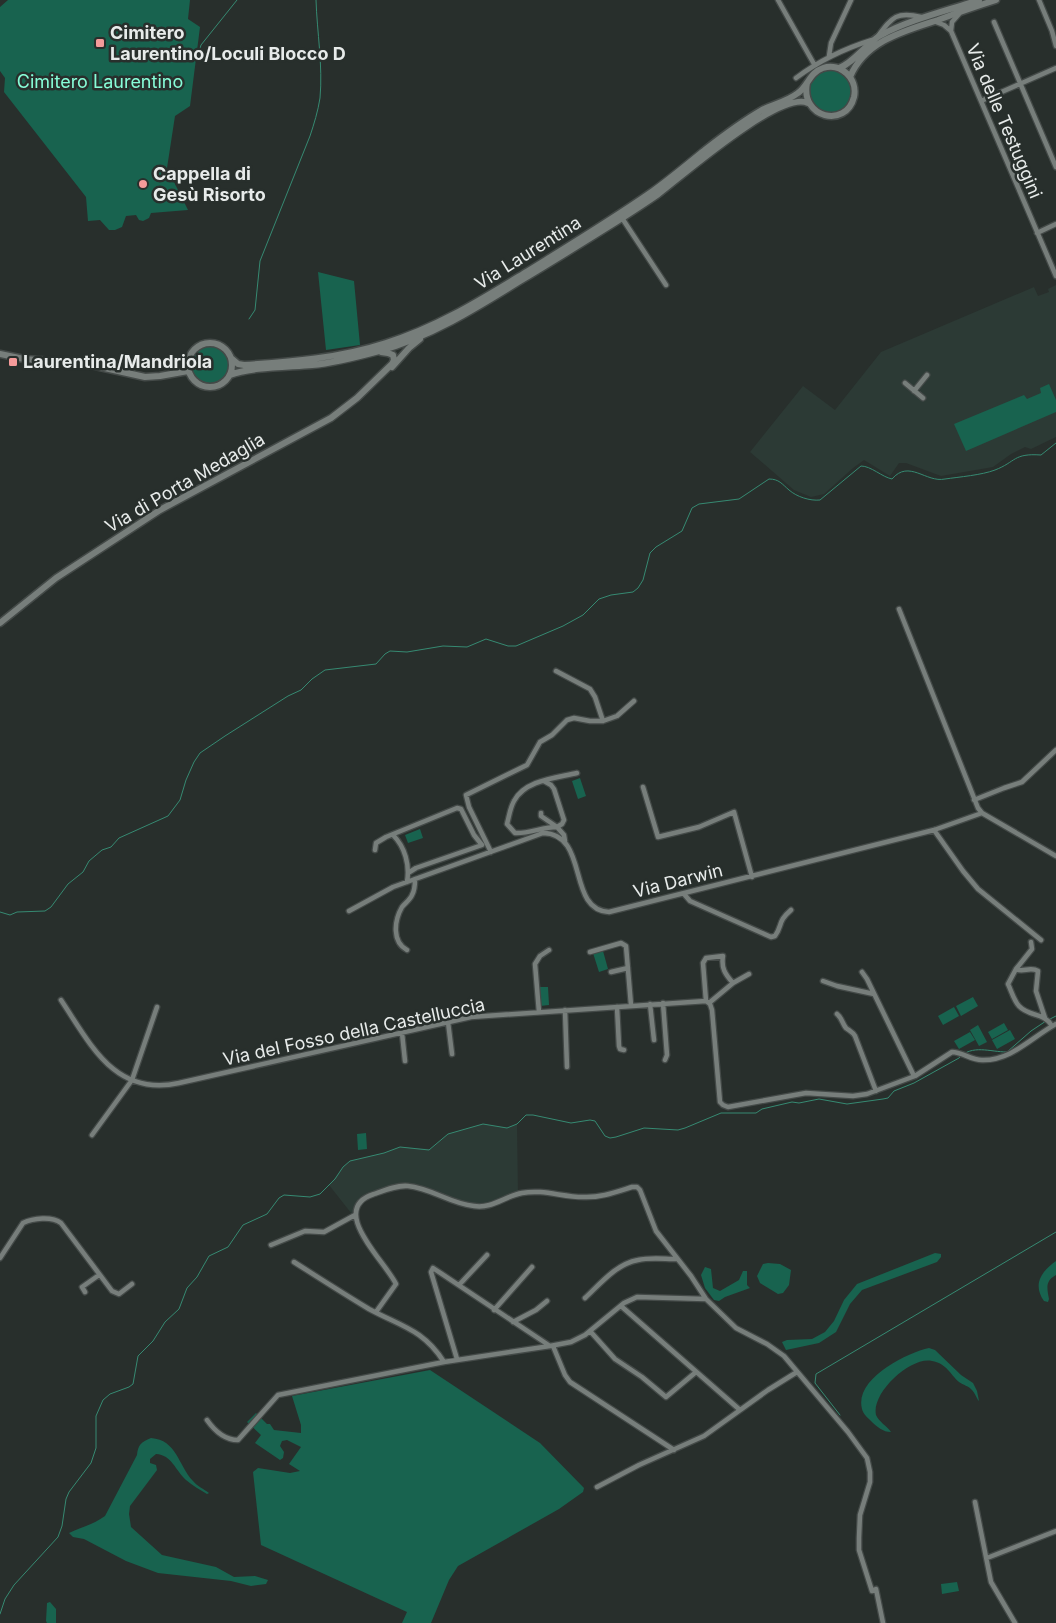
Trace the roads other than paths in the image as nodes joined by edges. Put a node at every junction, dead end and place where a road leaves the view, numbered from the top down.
1 (778, 0) edge
2 (784, 0) edge
3 (851, 0) edge
4 (979, 0) edge
5 (996, 0) edge
6 (1039, 0) edge
7 (781, 6) junction
8 (962, 11) junction
9 (925, 18) junction
10 (932, 22) junction
11 (994, 22) dead end
12 (951, 31) junction
13 (876, 38) junction
14 (1056, 46) edge
15 (845, 48) junction
16 (857, 55) junction
17 (829, 56) junction
18 (814, 64) junction
19 (839, 68) junction
20 (1056, 68) edge
21 (850, 77) junction
22 (796, 78) dead end
23 (807, 83) junction
24 (1020, 84) junction
25 (981, 101) junction
26 (808, 103) junction
27 (1056, 167) edge
28 (622, 218) junction
29 (1056, 224) edge
30 (1037, 232) junction
31 (1056, 276) edge
32 (666, 285) dead end
33 (426, 334) junction
34 (0, 354) edge
35 (369, 354) junction
36 (231, 358) junction
37 (188, 371) junction
38 (385, 372) junction
39 (230, 375) junction
40 (927, 375) dead end
41 (905, 383) dead end
42 (914, 391) junction
43 (923, 398) dead end
44 (898, 609) dead end
45 (0, 623) edge
46 (556, 670) dead end
47 (634, 701) dead end
48 (599, 714) junction
49 (603, 721) junction
50 (596, 722) junction
51 (1056, 750) edge
52 (577, 773) dead end
53 (544, 781) junction
54 (643, 787) dead end
55 (974, 800) junction
56 (541, 813) dead end
57 (982, 814) junction
58 (557, 827) junction
59 (934, 830) junction
60 (392, 835) junction
61 (565, 841) junction
62 (375, 850) dead end
63 (491, 852) junction
64 (1056, 856) edge
65 (408, 873) junction
66 (752, 877) junction
67 (415, 879) junction
68 (407, 882) junction
69 (684, 894) junction
70 (790, 910) dead end
71 (349, 911) dead end
72 (1041, 940) dead end
73 (1031, 942) dead end
74 (407, 950) dead end
75 (548, 950) dead end
76 (590, 952) dead end
77 (628, 968) junction
78 (1016, 968) junction
79 (611, 972) dead end
80 (862, 972) dead end
81 (749, 974) dead end
82 (823, 981) dead end
83 (733, 983) junction
84 (874, 994) junction
85 (61, 1000) dead end
86 (708, 1002) junction
87 (663, 1003) junction
88 (650, 1004) junction
89 (617, 1006) junction
90 (631, 1006) junction
91 (157, 1007) dead end
92 (565, 1010) junction
93 (539, 1012) junction
94 (837, 1014) dead end
95 (1047, 1019) junction
96 (448, 1022) junction
97 (1054, 1025) edge
98 (402, 1033) junction
99 (654, 1040) dead end
100 (624, 1050) dead end
101 (452, 1054) dead end
102 (665, 1060) dead end
103 (405, 1061) dead end
104 (567, 1067) dead end
105 (914, 1076) junction
106 (132, 1080) junction
107 (876, 1091) junction
108 (92, 1135) dead end
109 (355, 1215) junction
110 (271, 1245) dead end
111 (2, 1250) edge
112 (487, 1255) dead end
113 (0, 1258) edge
114 (677, 1259) junction
115 (294, 1262) dead end
116 (532, 1267) dead end
117 (98, 1275) junction
118 (132, 1284) dead end
119 (459, 1285) junction
120 (85, 1292) dead end
121 (585, 1298) dead end
122 (706, 1299) junction
123 (547, 1301) dead end
124 (621, 1306) junction
125 (494, 1310) junction
126 (376, 1312) junction
127 (513, 1322) junction
128 (590, 1331) junction
129 (551, 1346) junction
130 (457, 1359) junction
131 (444, 1362) junction
132 (696, 1372) junction
133 (797, 1372) junction
134 (740, 1410) junction
135 (207, 1420) dead end
136 (674, 1450) junction
137 (597, 1487) dead end
138 (975, 1502) dead end
139 (1056, 1531) edge
140 (987, 1558) junction
141 (883, 1623) edge
142 (1015, 1623) edge

1 - 7 street
2 - 7 street
3 - 17 street
4 - 9 main road, Via Laurentina
5 - 8 main road
6 - 14 street
7 - 18 street
8 - 10 main road
8 - 12 street
9 - 13 main road, Via Laurentina
9 - 13 street
10 - 12 street
10 - 21 main road
11 - 24 street
12 - 25 street, Via delle Testuggini
13 - 15 street
13 - 16 main road, Via Laurentina
15 - 16 street
15 - 17 street
16 - 19 main road, Via Laurentina
17 - 18 street
18 - 22 street
19 - 21 main road
19 - 23 main road, Via Laurentina
20 - 24 street
21 - 26 main road
23 - 26 main road
23 - 36 main road, Via Laurentina
24 - 25 street
24 - 27 street
25 - 30 street, Via delle Testuggini
26 - 28 main road, Via Laurentina
28 - 32 street
28 - 33 main road, Via Laurentina
29 - 30 street
30 - 31 street, Via delle Testuggini
33 - 35 main road, Via Laurentina
33 - 38 main road, Via di Porta Medaglia
34 - 37 main road
35 - 38 main road
35 - 39 main road, Via Laurentina
36 - 37 main road
36 - 39 main road
37 - 39 main road
38 - 45 main road, Via di Porta Medaglia
40 - 42 street
41 - 42 street
42 - 43 street
44 - 55 street
46 - 48 street
47 - 49 street
48 - 49 street
48 - 50 street
49 - 50 street
50 - 63 street
51 - 55 street
52 - 53 street
53 - 58 street
53 - 58 street
54 - 66 street
55 - 57 street
56 - 58 street, Via Darwin
57 - 59 street, Via Darwin
57 - 64 street
58 - 61 street, Via Darwin
59 - 66 street, Via Darwin
59 - 72 street
60 - 62 street
60 - 65 street
60 - 65 street
61 - 63 street
61 - 69 street, Via Darwin
63 - 67 street
65 - 68 street
66 - 69 street, Via Darwin
67 - 68 street
67 - 74 street
68 - 71 street
69 - 70 street
73 - 78 street
75 - 93 street
76 - 77 street
77 - 79 street
77 - 90 street
78 - 95 street
78 - 95 street
80 - 84 street
81 - 83 street
82 - 84 street
83 - 86 street
83 - 86 street
84 - 105 street
85 - 106 street, Via del Fosso della Castelluccia
86 - 87 street, Via del Fosso della Castelluccia
86 - 107 street
87 - 88 street, Via del Fosso della Castelluccia
87 - 102 street
88 - 90 street, Via del Fosso della Castelluccia
88 - 99 street
89 - 90 street, Via del Fosso della Castelluccia
89 - 92 street, Via del Fosso della Castelluccia
89 - 100 street
91 - 106 street
92 - 93 street, Via del Fosso della Castelluccia
92 - 104 street
93 - 96 street, Via del Fosso della Castelluccia
94 - 107 street
95 - 97 street
96 - 98 street, Via del Fosso della Castelluccia
96 - 101 street
97 - 105 street
98 - 103 street
98 - 106 street, Via del Fosso della Castelluccia
105 - 107 street
106 - 108 street
109 - 110 street
109 - 114 street
109 - 126 street
111 - 113 street
111 - 117 street
112 - 119 street
114 - 121 street
114 - 122 street
115 - 126 street
116 - 125 street
117 - 118 street
117 - 120 street
119 - 125 street
119 - 130 street
122 - 124 street
122 - 133 street
123 - 127 street
124 - 128 street
124 - 132 street
125 - 127 street
126 - 131 street
127 - 129 street
128 - 129 street
128 - 132 street
129 - 130 street
129 - 136 street
130 - 131 street
131 - 135 street
132 - 134 street
133 - 134 street
133 - 141 street
134 - 136 street
136 - 137 street
138 - 140 street
139 - 140 street
140 - 142 street

